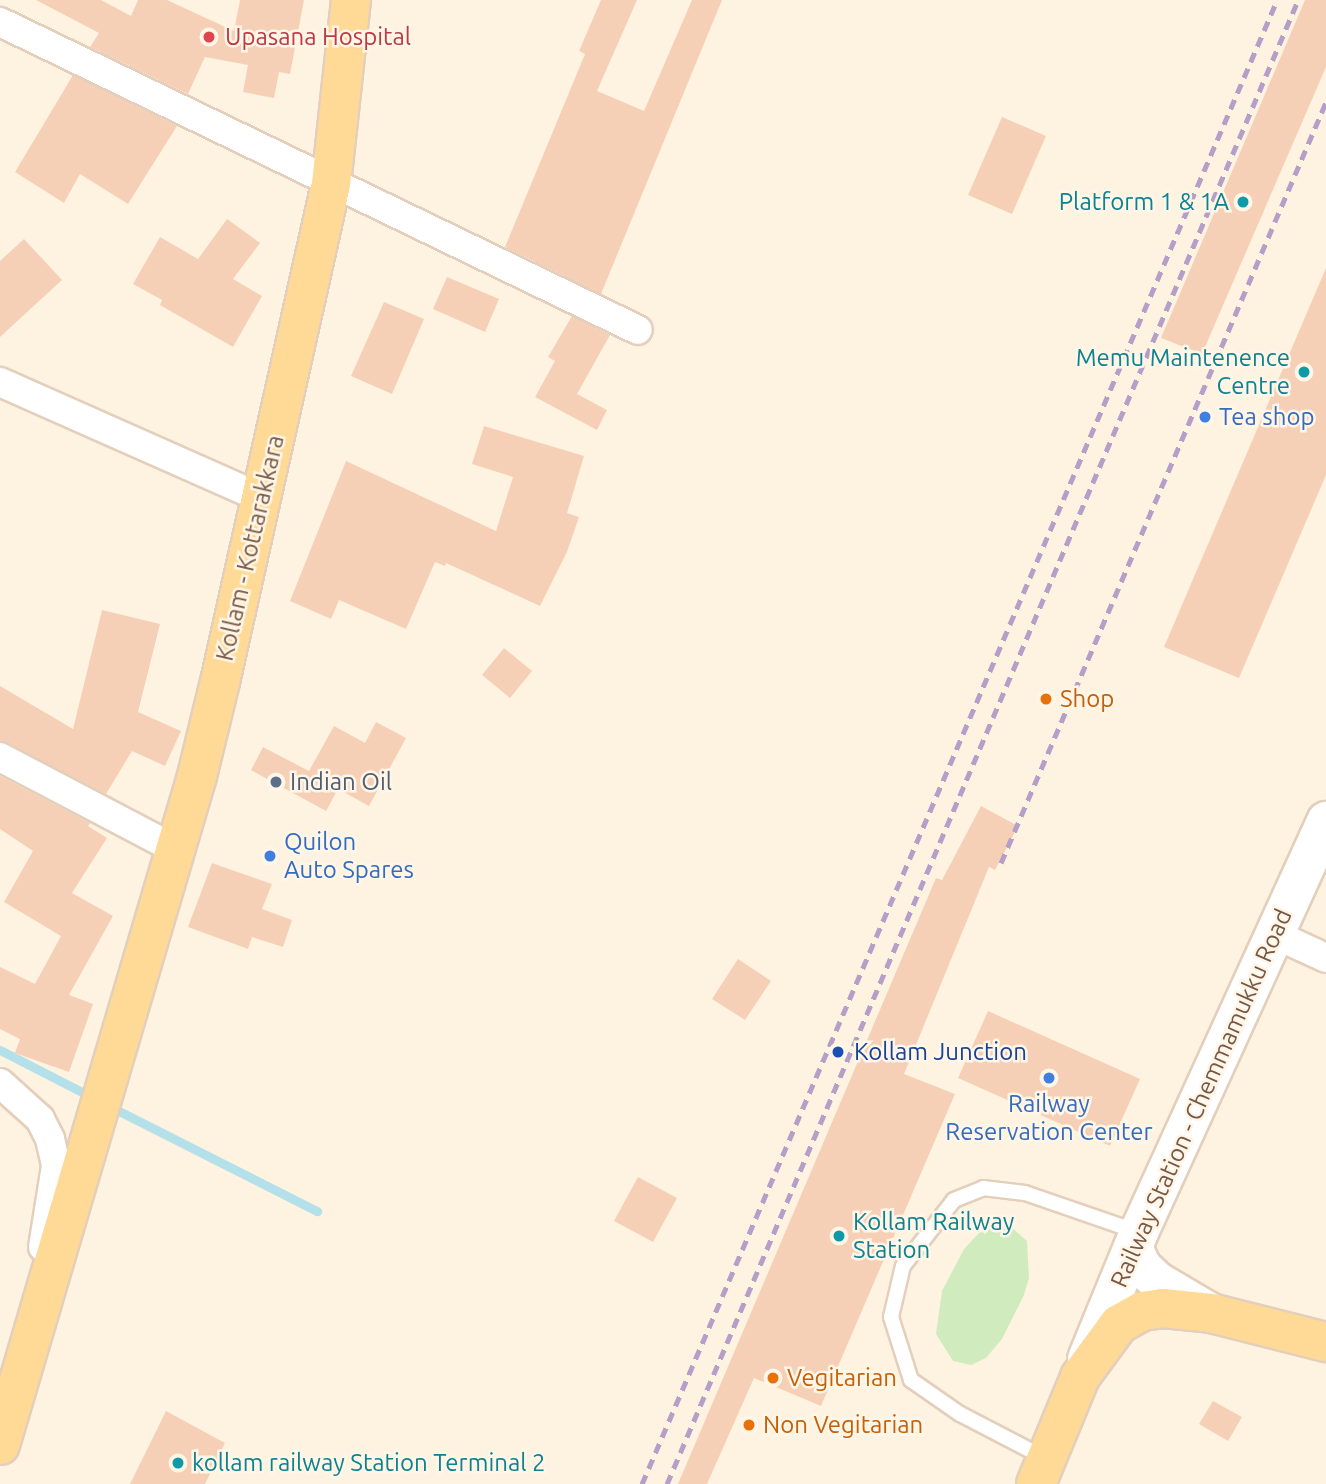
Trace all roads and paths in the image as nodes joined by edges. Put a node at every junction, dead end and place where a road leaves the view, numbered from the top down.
1 (351, 0) edge
2 (0, 22) edge
3 (331, 184) junction
4 (638, 330) dead end
5 (0, 382) edge
6 (262, 498) junction
7 (0, 757) edge
8 (1326, 821) edge
9 (176, 849) junction
10 (1274, 934) junction
11 (1326, 958) edge
12 (0, 1083) edge
13 (1136, 1240) junction
14 (48, 1279) junction
15 (1210, 1314) junction
16 (1326, 1342) edge
17 (1080, 1377) junction
18 (0, 1445) edge
19 (1041, 1471) edge

1 - 3 main road, Kollam - Kottarakkara
2 - 3 street
3 - 4 street
3 - 6 main road, Kollam - Kottarakkara
5 - 6 street
6 - 9 main road, Kollam - Kottarakkara
7 - 9 street
8 - 10 main road, Railway Station - Chemmamukku Road
9 - 14 main road, Kollam - Kottarakkara
10 - 11 street
10 - 13 main road, Railway Station - Chemmamukku Road
12 - 14 street
13 - 15 main road
13 - 17 main road, Railway Station - Chemmamukku Road
13 - 19 lane
14 - 18 main road, Kollam - Kottarakkara
15 - 16 main road
15 - 17 main road
17 - 19 main road

